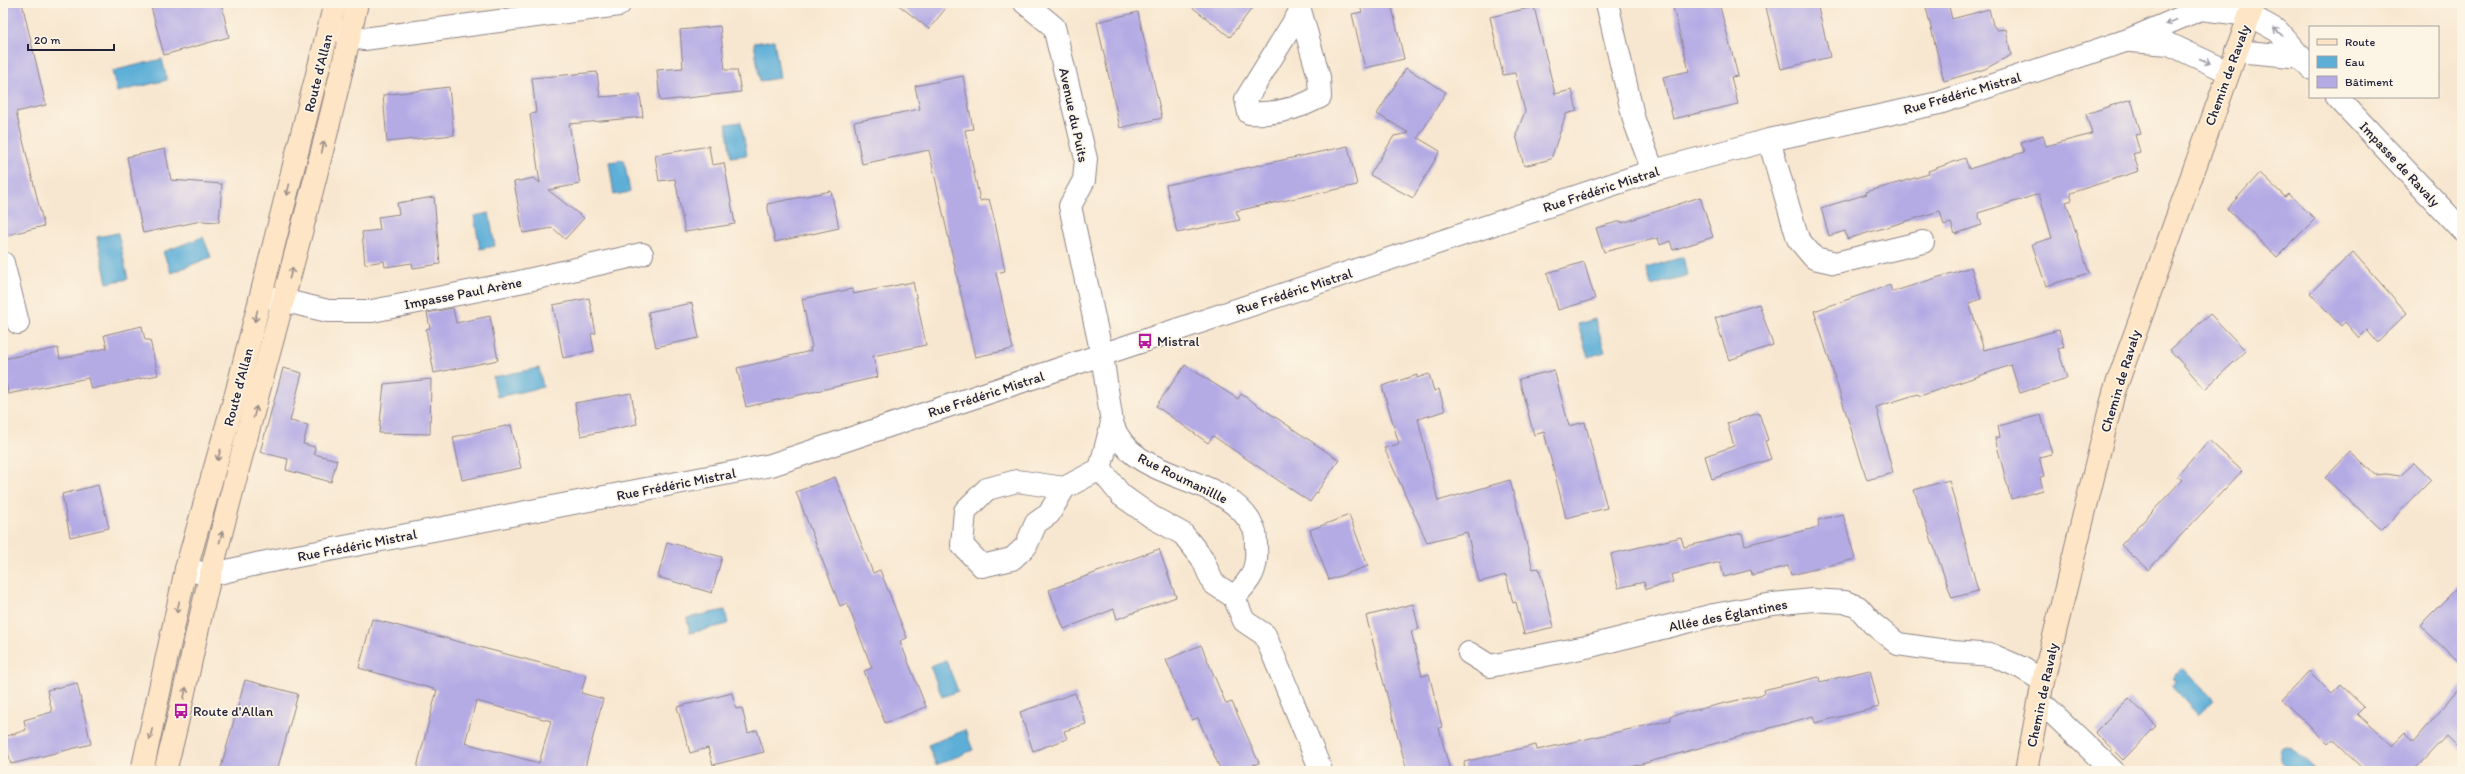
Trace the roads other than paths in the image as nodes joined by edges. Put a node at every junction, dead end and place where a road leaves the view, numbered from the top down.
1 (335, 3) edge
2 (357, 3) edge
3 (1025, 3) edge
4 (1607, 3) edge
5 (619, 5) dead end
6 (1299, 7) edge
7 (2252, 9) edge
8 (330, 28) junction
9 (350, 34) junction
10 (2128, 40) junction
11 (2236, 51) junction
12 (2305, 62) edge
13 (2229, 72) junction
14 (2338, 98) edge
15 (1769, 140) junction
16 (1653, 172) junction
17 (2462, 230) edge
18 (1923, 242) dead end
19 (642, 254) dead end
20 (3, 262) edge
21 (262, 295) junction
22 (283, 301) junction
23 (19, 322) edge
24 (1102, 355) junction
25 (1112, 423) junction
26 (1100, 469) junction
27 (1064, 488) junction
28 (186, 569) junction
29 (210, 575) junction
30 (1234, 597) junction
31 (1469, 653) dead end
32 (2042, 691) junction
33 (1320, 768) dead end
34 (142, 771) edge
35 (165, 771) edge
36 (2026, 771) edge
37 (2113, 771) edge

1 - 8 street, Route d'Allan
2 - 9 street, Route d'Allan
3 - 24 street, Avenue du Puits
4 - 16 street
5 - 9 street
6 - 6 street
7 -> 10 street, Rue Frédéric Mistral
7 - 11 street, Chemin de Ravaly
12 -> 7 street
8 - 9 street
8 -> 21 street, Route d'Allan
22 -> 9 street, Route d'Allan
10 -> 13 street, Rue Frédéric Mistral
10 - 15 street, Rue Frédéric Mistral
11 - 12 street
11 - 13 street, Chemin de Ravaly
13 - 32 street, Chemin de Ravaly
14 - 17 street, Impasse de Ravaly
15 - 16 street, Rue Frédéric Mistral
15 - 18 street
16 - 24 street, Rue Frédéric Mistral
19 - 22 street, Impasse Paul Arène
20 - 23 street
21 - 22 street, Impasse Paul Arène
21 -> 28 street, Route d'Allan
29 -> 22 street, Route d'Allan
24 - 25 street, Avenue du Puits
24 - 29 street, Rue Frédéric Mistral
25 - 26 street
25 - 30 street, Rue Roumanillle
26 - 27 street
26 - 30 street
27 - 27 street
28 - 29 street, Rue Frédéric Mistral
28 -> 34 street, Route d'Allan
35 -> 29 street, Route d'Allan
30 - 33 street
31 - 32 street, Allée des Églantines
32 - 36 street, Chemin de Ravaly
32 - 37 street, Allée des Églantines

